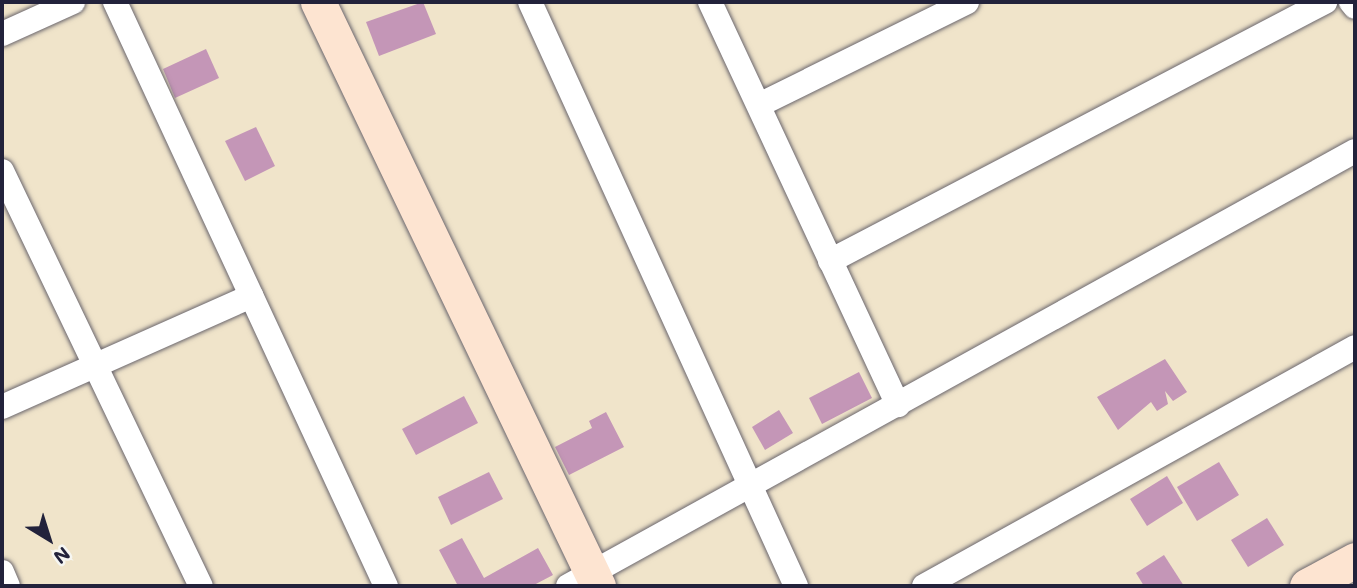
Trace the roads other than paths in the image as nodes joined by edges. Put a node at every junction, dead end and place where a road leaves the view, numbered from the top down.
1 (73, 2) edge
2 (116, 2) edge
3 (318, 2) edge
4 (530, 2) edge
5 (710, 2) edge
6 (967, 2) edge
7 (1325, 2) edge
8 (1351, 2) edge
9 (1355, 7) edge
10 (2, 34) edge
11 (759, 105) junction
12 (1355, 151) edge
13 (2, 171) edge
14 (831, 261) junction
15 (251, 296) junction
16 (1355, 347) edge
17 (97, 366) junction
18 (898, 405) junction
19 (2, 407) edge
20 (751, 486) junction
21 (1355, 560) edge
22 (2, 572) edge
23 (586, 582) edge
24 (8, 586) edge
25 (201, 586) edge
26 (386, 586) edge
27 (796, 586) edge
28 (924, 586) edge
29 (1307, 586) edge

1 - 10 street
2 - 15 street
3 - 23 street
4 - 20 street
5 - 11 street
6 - 11 street
7 - 14 street
8 - 9 street
11 - 14 street
12 - 18 street
13 - 17 street
14 - 18 street
15 - 17 street
15 - 26 street
16 - 28 street
17 - 19 street
17 - 25 street
18 - 20 street
20 - 23 street
20 - 27 street
21 - 29 street
22 - 24 street

